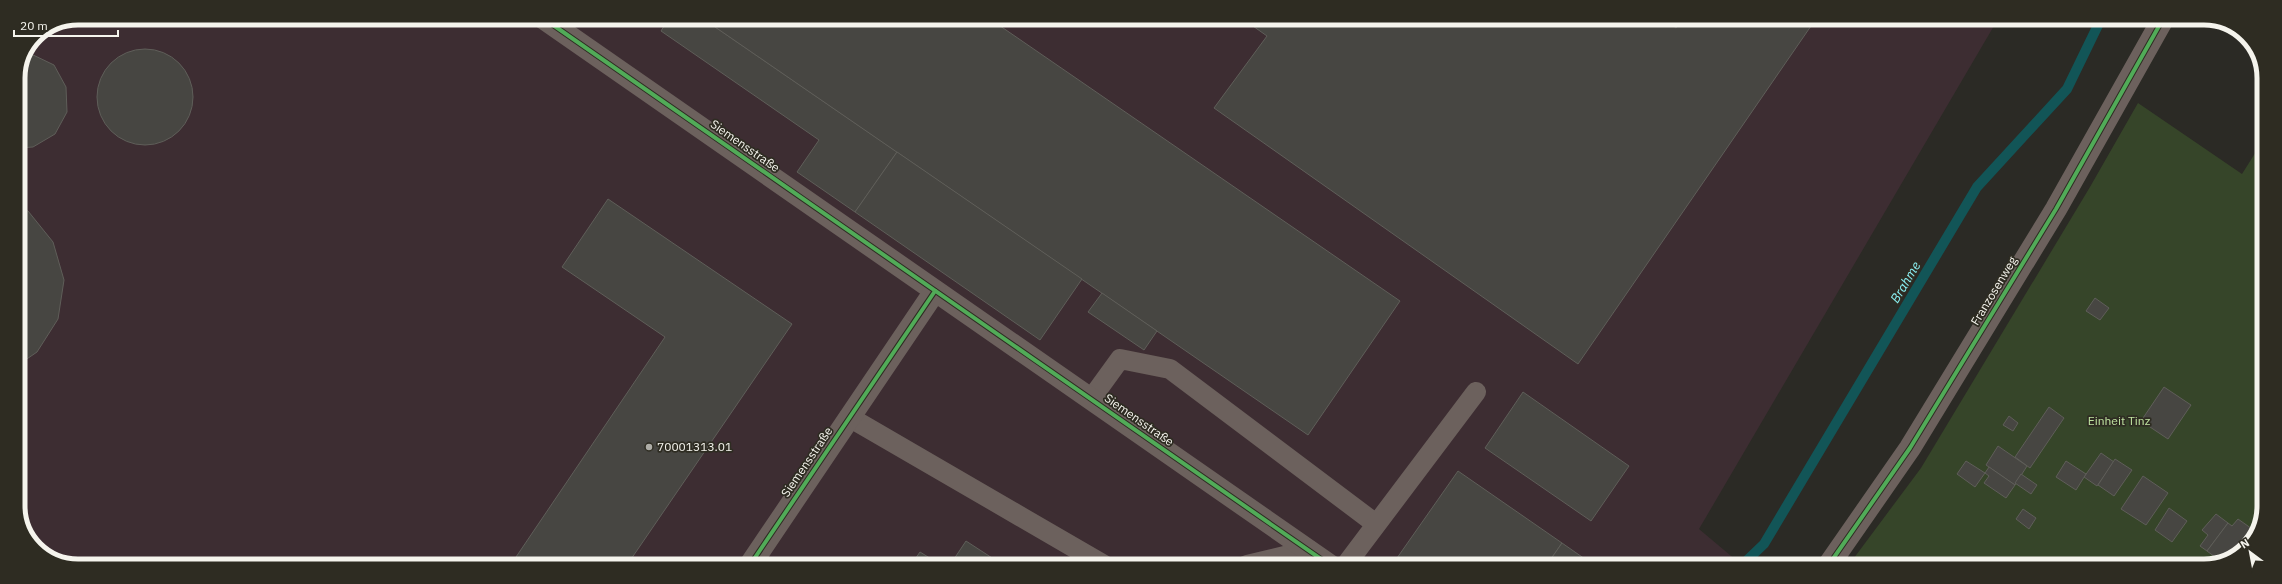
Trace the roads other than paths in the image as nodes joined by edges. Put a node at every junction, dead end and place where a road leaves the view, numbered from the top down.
1 (553, 25) edge
2 (2160, 25) edge
3 (935, 291) junction
4 (1476, 392) dead end
5 (1091, 399) junction
6 (849, 417) junction
7 (1376, 524) junction
8 (1309, 550) junction
9 (754, 559) edge
10 (1094, 559) edge
11 (1274, 559) edge
12 (1322, 559) edge
13 (1350, 559) edge
14 (1833, 559) edge

1 - 3 street, Siemensstraße
2 - 14 street, Franzosenweg
3 - 5 street, Siemensstraße
3 - 6 street, Siemensstraße
4 - 7 lane
5 - 7 lane
5 - 8 street, Siemensstraße
6 - 9 street, Siemensstraße
6 - 10 lane
7 - 13 lane
8 - 11 lane
8 - 12 street, Siemensstraße

